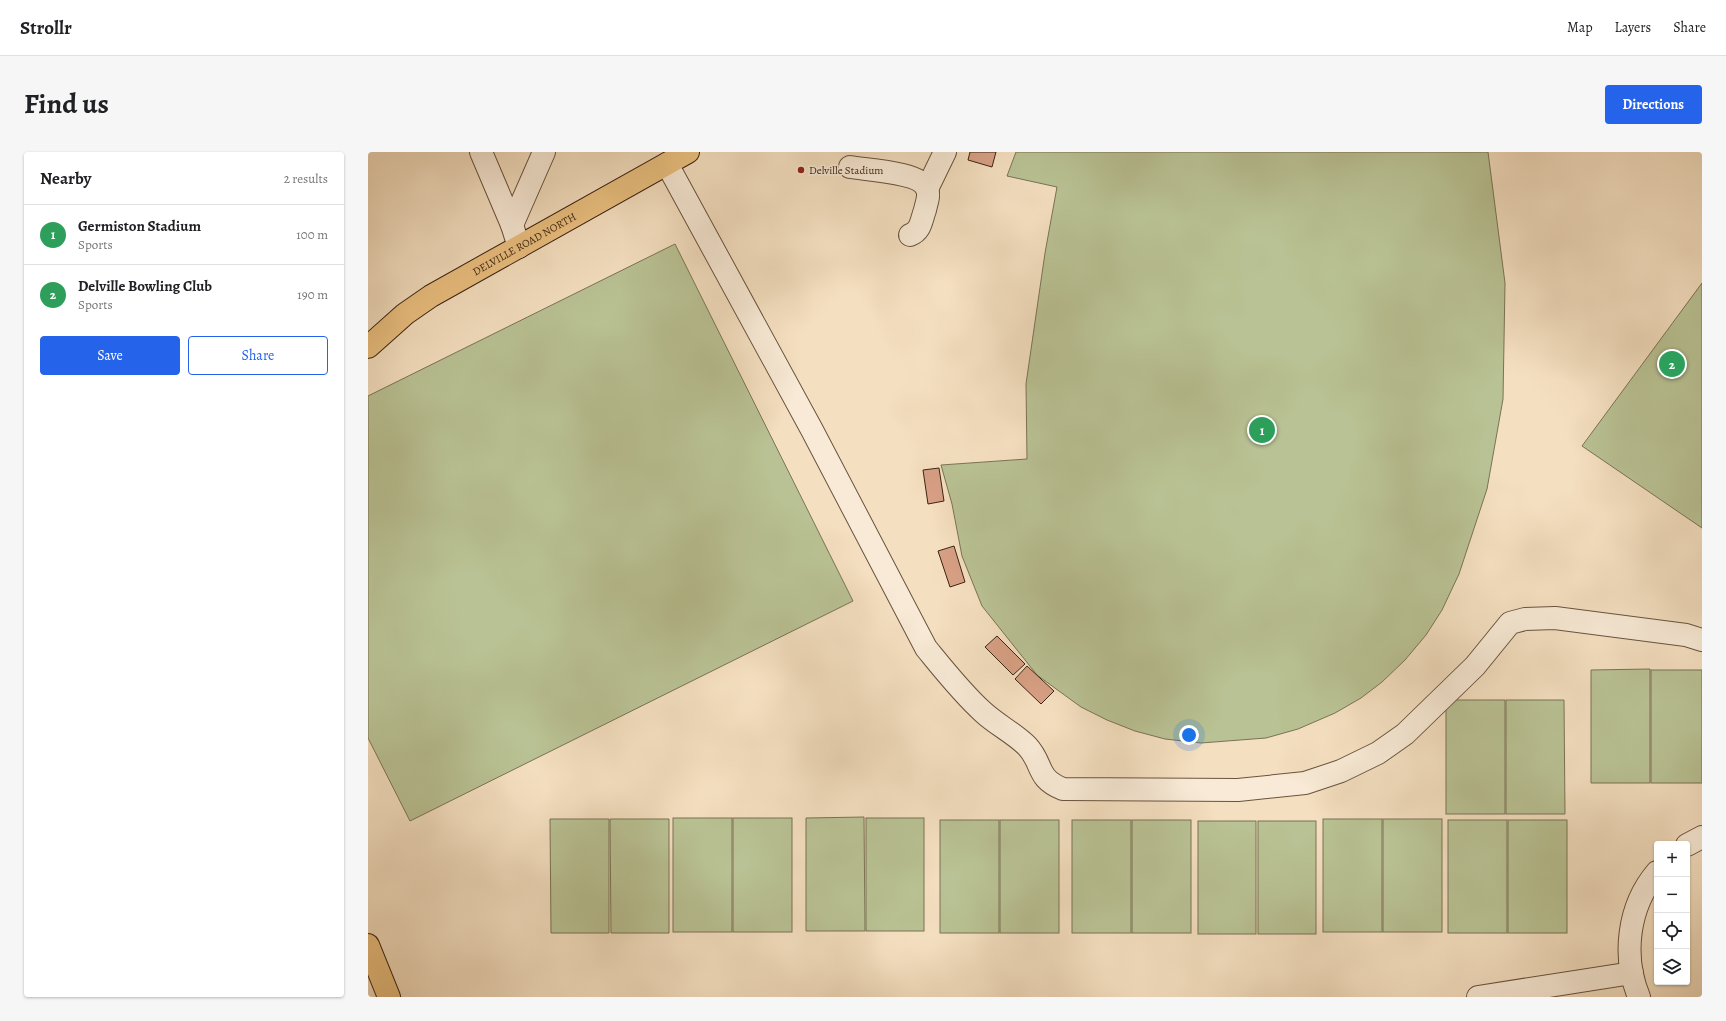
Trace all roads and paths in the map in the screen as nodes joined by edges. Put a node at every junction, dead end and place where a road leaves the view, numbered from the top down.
1 (481, 152) edge
2 (544, 152) edge
3 (688, 152) edge
4 (944, 152) edge
5 (667, 164) junction
6 (850, 167) dead end
7 (927, 189) junction
8 (512, 226) junction
9 (910, 236) dead end
10 (519, 247) junction
11 (368, 347) edge
12 (1702, 640) edge
13 (1702, 837) edge
14 (1690, 843) edge
15 (1654, 876) edge
16 (368, 945) edge
17 (1632, 973) junction
18 (389, 997) edge
19 (1478, 997) edge
20 (1639, 997) edge

1 - 8 street
2 - 8 street
3 - 5 main road, DELVILLE ROAD NORTH
4 - 7 street
5 - 10 main road, DELVILLE ROAD NORTH
5 - 12 street
6 - 7 street
7 - 9 street
8 - 10 street
10 - 11 main road, DELVILLE ROAD NORTH
13 - 14 street
15 - 17 street
16 - 18 main road
17 - 19 street
17 - 20 street

